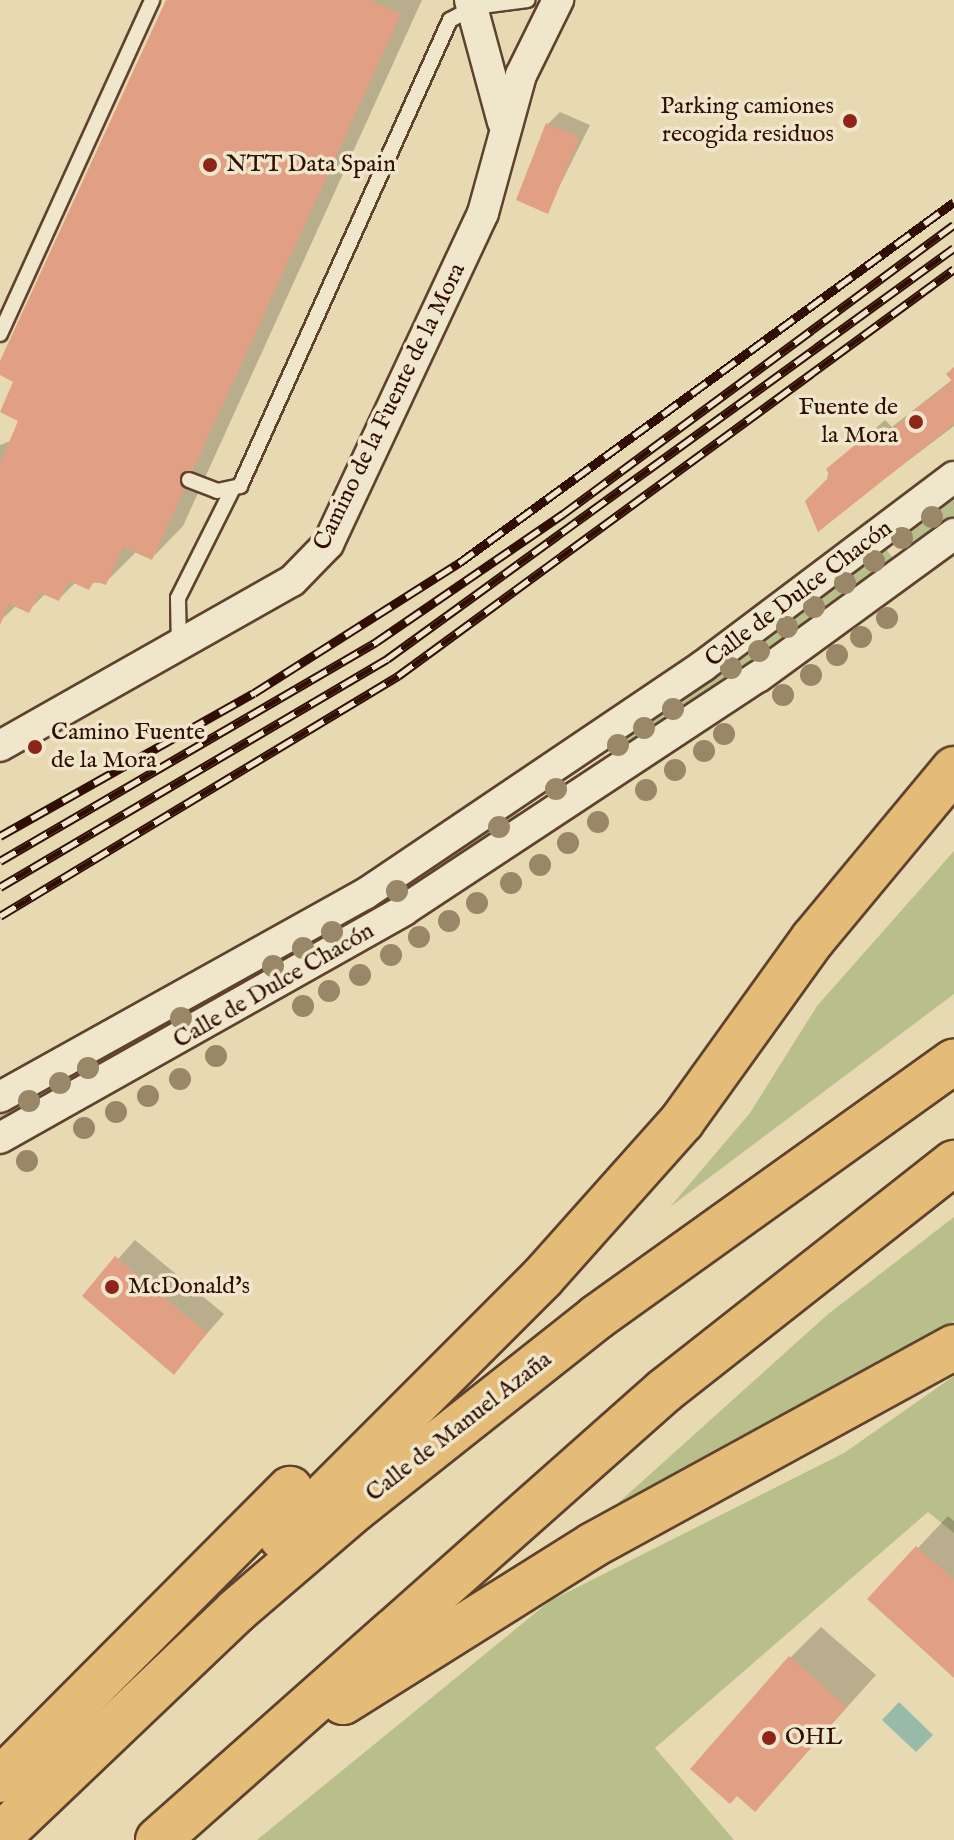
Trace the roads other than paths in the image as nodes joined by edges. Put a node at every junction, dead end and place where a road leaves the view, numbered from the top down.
1 (152, 0) edge
2 (528, 0) edge
3 (558, 0) edge
4 (472, 4) edge
5 (504, 132) junction
6 (0, 334) edge
7 (954, 477) edge
8 (189, 480) dead end
9 (231, 492) junction
10 (954, 534) edge
11 (179, 647) junction
12 (2, 744) edge
13 (954, 769) edge
14 (523, 791) junction
15 (541, 821) junction
16 (954, 1061) edge
17 (0, 1097) edge
18 (0, 1138) edge
19 (954, 1163) edge
20 (604, 1207) junction
21 (954, 1347) edge
22 (236, 1611) junction
23 (267, 1743) junction
24 (0, 1780) edge
25 (0, 1836) edge
26 (158, 1840) edge

1 - 6 lane
2 - 4 lane
3 - 5 street, Camino de la Fuente de la Mora
4 - 5 street
4 - 9 lane
5 - 11 street, Camino de la Fuente de la Mora
7 - 14 street, Calle de Dulce Chacón
8 - 9 lane
9 - 11 lane
10 - 15 street, Calle de Dulce Chacón
11 - 12 street, Camino de la Fuente de la Mora
13 - 20 highway
14 - 15 street
14 - 17 street, Calle de Dulce Chacón
15 - 18 street, Calle de Dulce Chacón
16 - 22 highway, Calle de Manuel Azaña
19 - 23 highway
20 - 22 highway
20 - 24 highway
21 - 23 highway
22 - 25 highway, Calle de Manuel Azaña
23 - 26 highway

